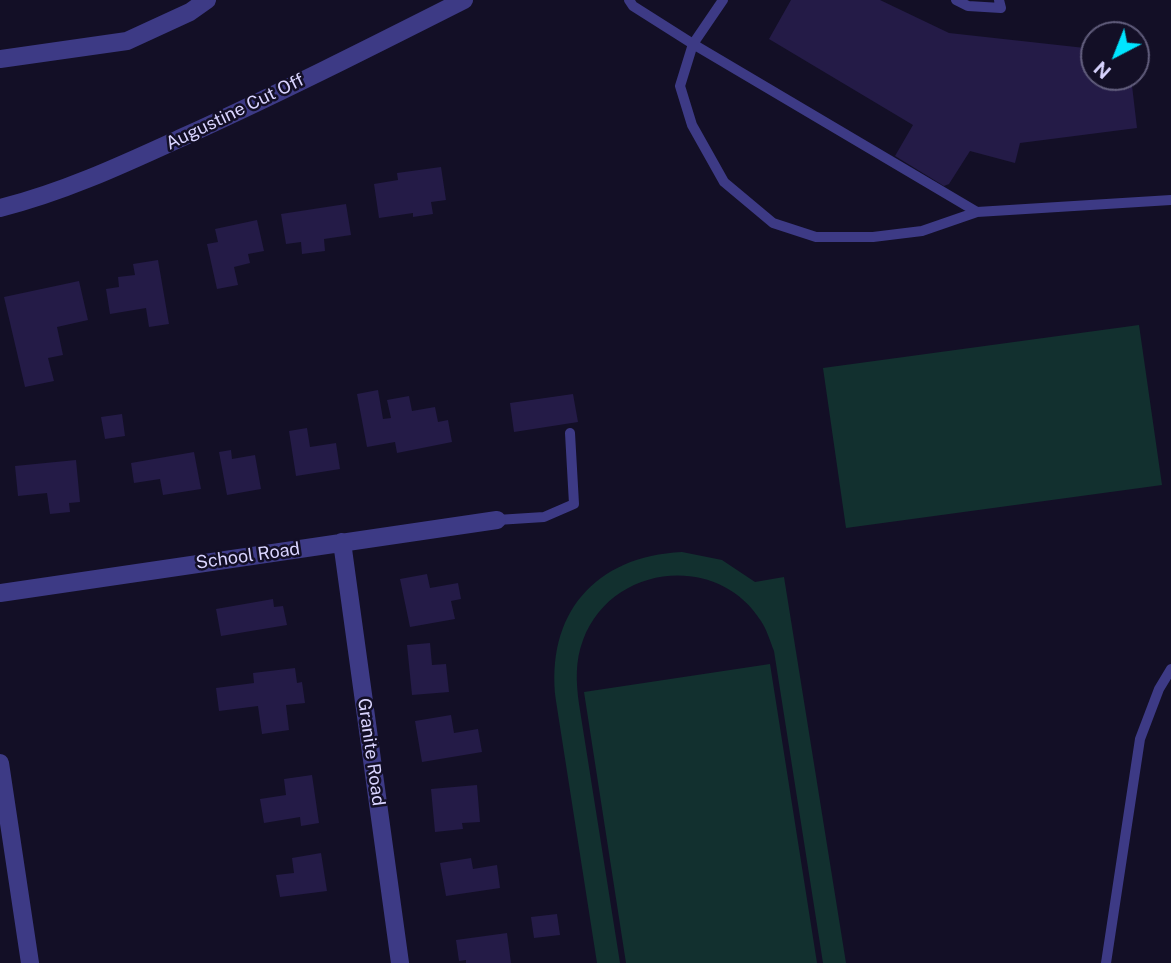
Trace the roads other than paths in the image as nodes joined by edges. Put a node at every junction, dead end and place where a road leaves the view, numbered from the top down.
1 (207, 0) edge
2 (464, 0) edge
3 (629, 0) edge
4 (723, 0) edge
5 (956, 0) edge
6 (999, 0) edge
7 (693, 44) junction
8 (0, 59) edge
9 (1171, 200) edge
10 (5, 204) edge
11 (977, 212) junction
12 (0, 213) edge
13 (570, 433) dead end
14 (497, 520) joint
15 (342, 542) junction
16 (0, 593) edge
17 (1171, 669) edge
18 (0, 763) edge
19 (6, 838) edge
20 (30, 963) edge
21 (400, 963) edge
22 (1106, 963) edge

1 - 8 street
2 - 10 street, Augustine Cut Off
3 - 7 lane
4 - 7 lane
5 - 6 lane
7 - 11 lane
7 - 11 lane
9 - 11 lane
10 - 12 street, Augustine Cut Off
13 - 14 lane
14 - 15 street, School Road
15 - 16 street, School Road
15 - 21 street, Granite Road
17 - 22 lane
18 - 19 street
19 - 20 street

